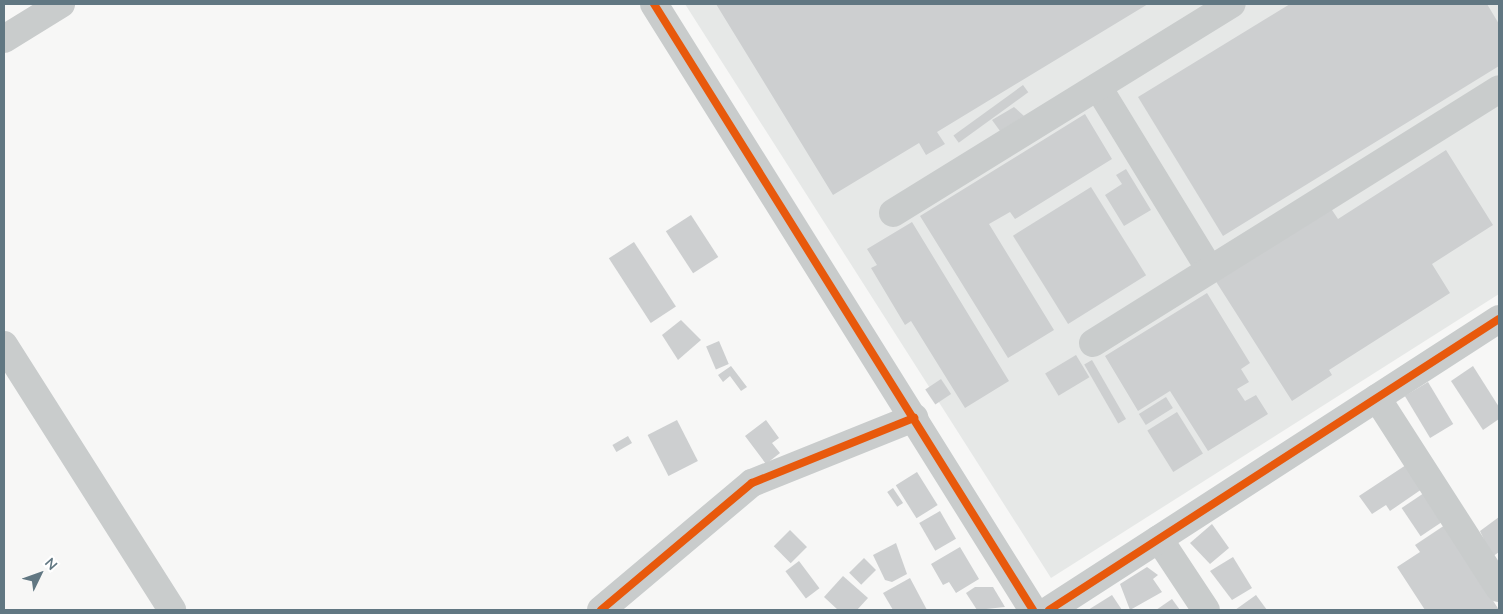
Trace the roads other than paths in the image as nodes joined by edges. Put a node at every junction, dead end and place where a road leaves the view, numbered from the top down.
1 (61, 4) edge
2 (654, 4) edge
3 (1232, 4) edge
4 (4, 39) edge
5 (1098, 87) junction
6 (1499, 88) edge
7 (893, 213) dead end
8 (1209, 268) junction
9 (1499, 319) edge
10 (1093, 343) dead end
11 (4, 345) edge
12 (1377, 398) junction
13 (914, 418) junction
14 (1159, 539) junction
15 (1499, 588) edge
16 (172, 610) edge
17 (602, 610) edge
18 (1033, 610) edge
19 (1050, 610) edge
20 (1206, 610) edge

1 - 4 street
2 - 13 street
3 - 5 street
5 - 7 street
5 - 8 street
6 - 8 street
8 - 10 street
9 - 12 street
11 - 16 street
12 - 14 street
12 - 15 street
13 - 17 street
13 - 18 street
14 - 19 street
14 - 20 street

